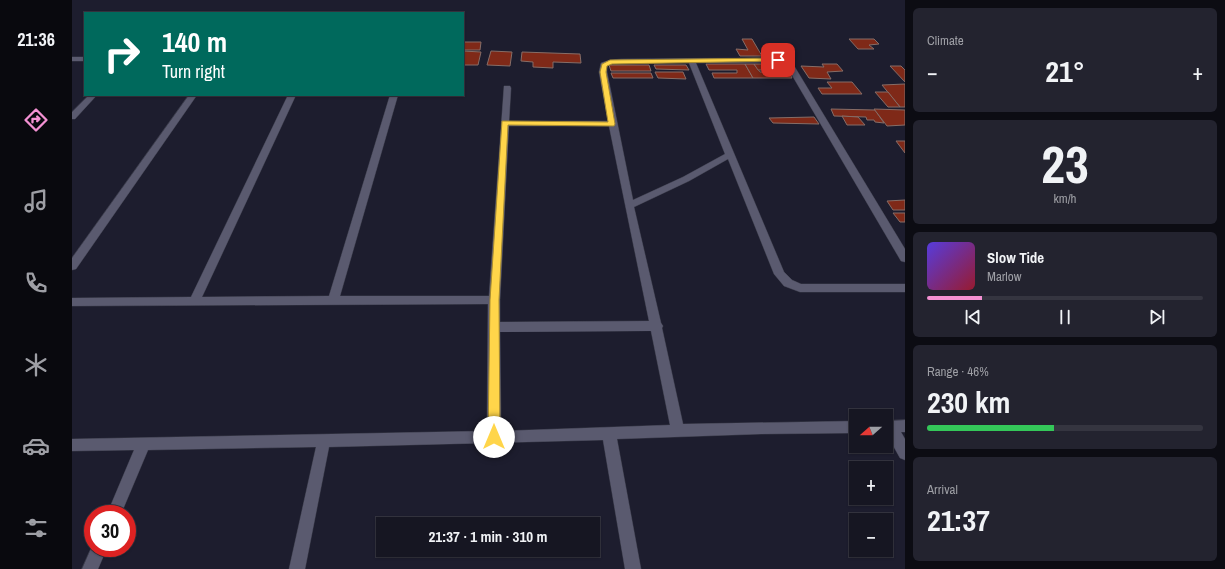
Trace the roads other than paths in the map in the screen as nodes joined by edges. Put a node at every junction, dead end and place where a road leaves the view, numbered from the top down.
1 (72, 59) edge
2 (84, 59) edge
3 (692, 60) junction
4 (507, 88) dead end
5 (92, 96) edge
6 (192, 96) edge
7 (292, 96) edge
8 (394, 96) edge
9 (72, 117) edge
10 (504, 123) junction
11 (612, 124) junction
12 (731, 154) junction
13 (630, 205) junction
14 (905, 258) edge
15 (72, 266) edge
16 (905, 288) edge
17 (195, 300) junction
18 (494, 300) junction
19 (333, 301) junction
20 (72, 302) edge
21 (656, 326) junction
22 (494, 327) junction
23 (905, 426) edge
24 (849, 427) edge
25 (893, 427) edge
26 (678, 431) junction
27 (609, 433) junction
28 (893, 435) edge
29 (494, 437) junction
30 (324, 440) junction
31 (144, 443) junction
32 (72, 445) edge
33 (905, 453) edge
34 (118, 505) edge
35 (95, 557) edge
36 (90, 569) edge
37 (297, 569) edge
38 (633, 569) edge

1 - 2 street
3 - 11 street
3 - 12 street
3 - 14 street
4 - 10 street
5 - 9 street
6 - 15 street
7 - 17 street
8 - 19 street
10 - 11 street
10 - 18 street
11 - 13 street
12 - 13 street
12 - 16 street
13 - 21 street
17 - 19 street
17 - 20 street
18 - 19 street
18 - 22 street
21 - 22 street
21 - 26 street
22 - 29 street
23 - 25 street
24 - 26 street
26 - 27 street
27 - 29 street
27 - 38 street
28 - 33 street
29 - 30 street
30 - 31 street
30 - 37 street
31 - 32 street
31 - 34 street
35 - 36 street

